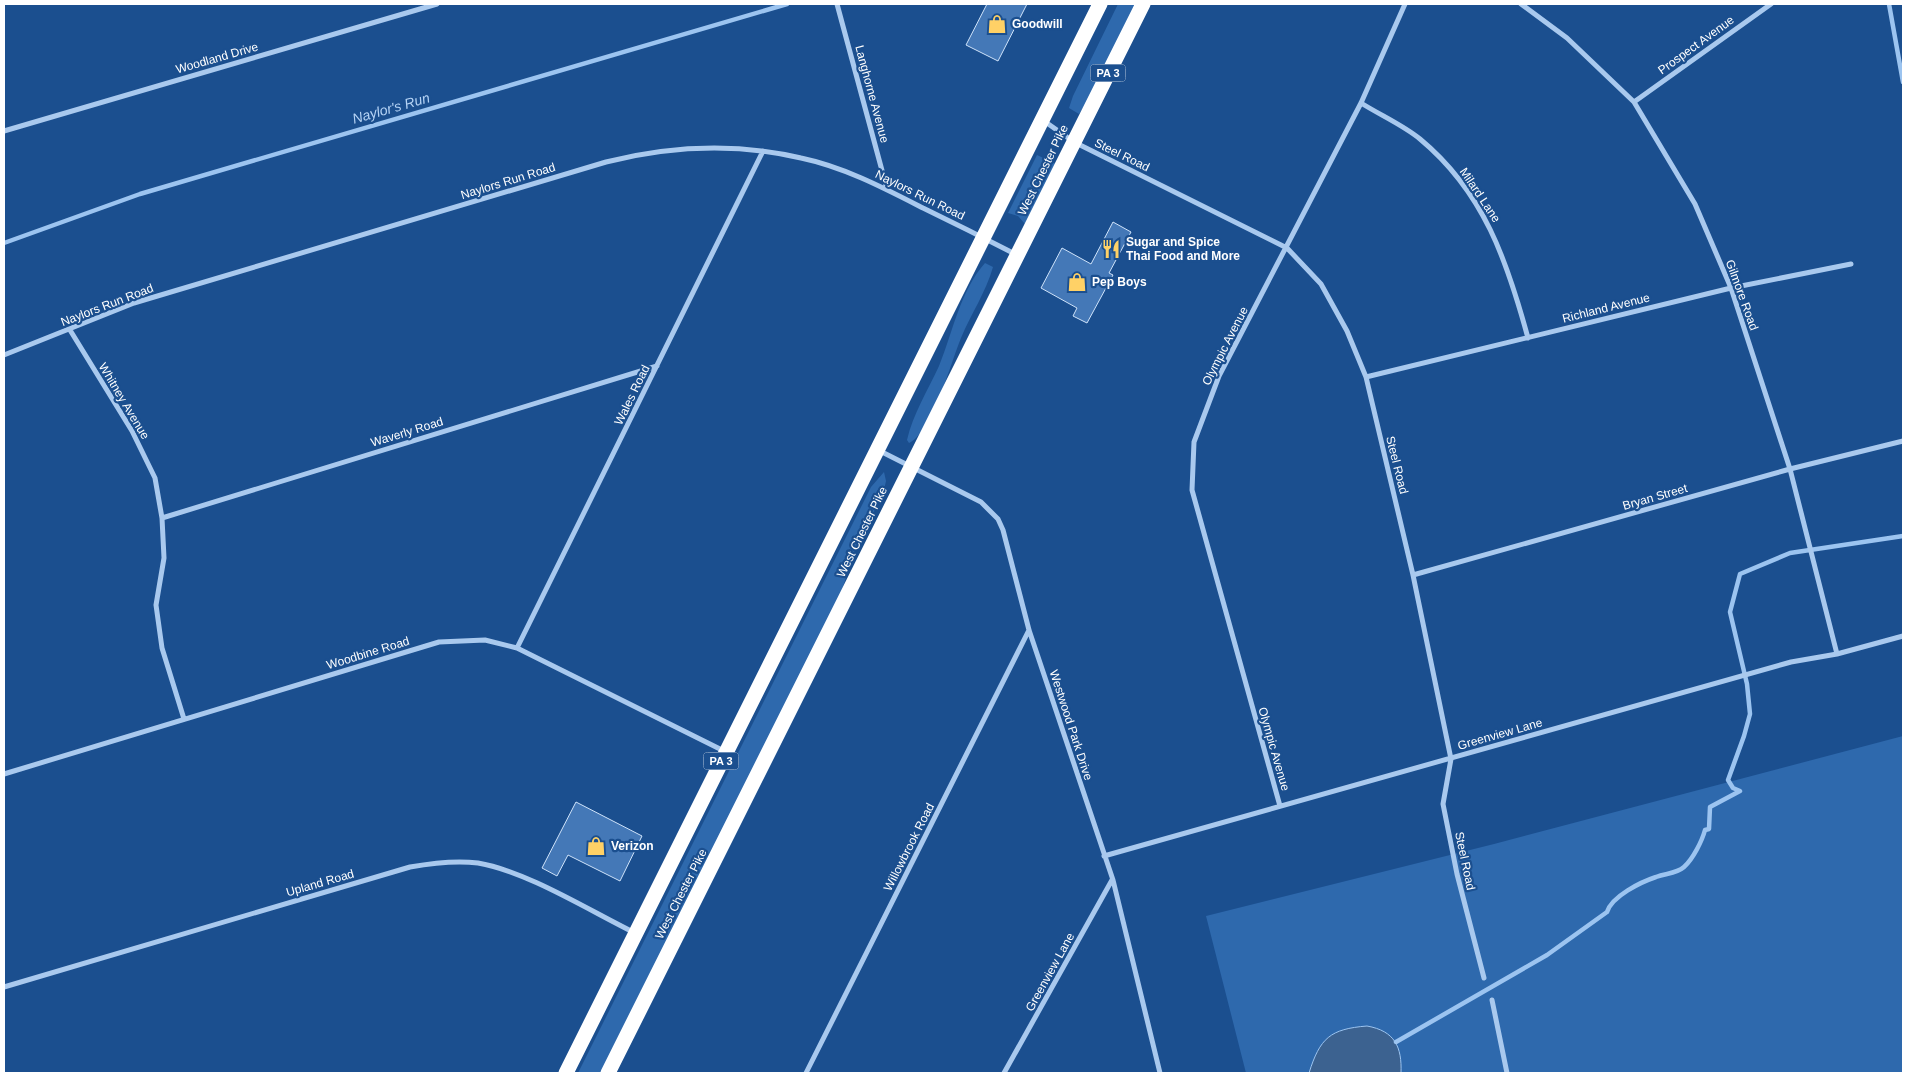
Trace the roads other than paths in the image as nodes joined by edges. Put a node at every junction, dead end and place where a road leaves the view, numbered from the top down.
1 (436, 4) edge
2 (837, 4) edge
3 (1100, 4) edge
4 (1143, 4) edge
5 (1405, 4) edge
6 (1521, 4) edge
7 (1771, 4) edge
8 (1634, 102) junction
9 (1361, 103) junction
10 (1042, 119) junction
11 (4, 131) edge
12 (1074, 142) junction
13 (763, 151) junction
14 (887, 189) junction
15 (983, 237) junction
16 (1287, 248) junction
17 (1018, 255) junction
18 (1851, 264) dead end
19 (1731, 288) junction
20 (70, 330) junction
21 (1528, 338) junction
22 (4, 355) edge
23 (657, 366) junction
24 (1366, 377) junction
25 (1903, 441) edge
26 (877, 450) junction
27 (911, 467) junction
28 (1790, 469) junction
29 (162, 518) junction
30 (1413, 575) junction
31 (1029, 630) junction
32 (1903, 636) edge
33 (517, 648) junction
34 (1838, 654) junction
35 (184, 719) junction
36 (726, 752) junction
37 (1451, 759) junction
38 (4, 774) edge
39 (1280, 806) junction
40 (1104, 856) junction
41 (1112, 880) junction
42 (636, 933) junction
43 (1484, 978) dead end
44 (4, 987) edge
45 (1492, 1000) dead end
46 (566, 1073) edge
47 (608, 1073) edge
48 (806, 1073) edge
49 (1004, 1073) edge
50 (1160, 1073) edge
51 (1507, 1073) edge

1 - 11 street, Woodland Drive
2 - 14 street, Langhorne Avenue
3 - 10 highway, West Chester Pike / PA 3
4 - 12 highway, West Chester Pike / PA 3
5 - 9 street, Olympic Avenue
6 - 8 street, Gilmore Road
7 - 8 street, Prospect Avenue
8 - 19 street, Gilmore Road
9 - 16 street, Olympic Avenue
9 - 21 street, Milard Lane
10 - 12 street, Steel Road
10 - 15 highway, West Chester Pike / PA 3
12 - 16 street, Steel Road
12 - 17 highway, West Chester Pike / PA 3
13 - 14 street, Naylors Run Road
13 - 20 street, Naylors Run Road
13 - 23 street, Wales Road
14 - 15 street, Naylors Run Road
15 - 17 street, Naylors Run Road
15 - 26 highway, West Chester Pike / PA 3
16 - 24 street, Steel Road
16 - 39 street, Olympic Avenue
17 - 27 highway, West Chester Pike / PA 3
18 - 19 street, Richland Avenue
19 - 21 street, Richland Avenue
19 - 28 street, Gilmore Road
20 - 22 street, Naylors Run Road
20 - 29 street, Whitney Avenue
21 - 24 street, Richland Avenue
23 - 29 street, Waverly Road
23 - 33 street, Wales Road
24 - 30 street, Steel Road
25 - 28 street, Bryan Street
26 - 27 street, Westwood Park Drive
26 - 36 highway, West Chester Pike / PA 3
27 - 31 street, Westwood Park Drive
27 - 47 highway, West Chester Pike / PA 3
28 - 30 street, Bryan Street
28 - 34 street, Gilmore Road
29 - 35 street, Whitney Avenue
30 - 37 street, Steel Road
31 - 40 street, Westwood Park Drive
31 - 48 street, Willowbrook Road
32 - 34 street, Greenview Lane
33 - 35 street, Woodbine Road
33 - 36 street, Woodbine Road
34 - 37 street, Greenview Lane
35 - 38 street, Woodbine Road
36 - 42 highway, West Chester Pike / PA 3
37 - 39 street, Greenview Lane
37 - 43 street, Steel Road
39 - 40 street, Greenview Lane
40 - 41 street, Westwood Park Drive
41 - 49 street, Greenview Lane
41 - 50 street, Westwood Park Drive
42 - 44 street, Upland Road
42 - 46 highway, West Chester Pike / PA 3
45 - 51 street

